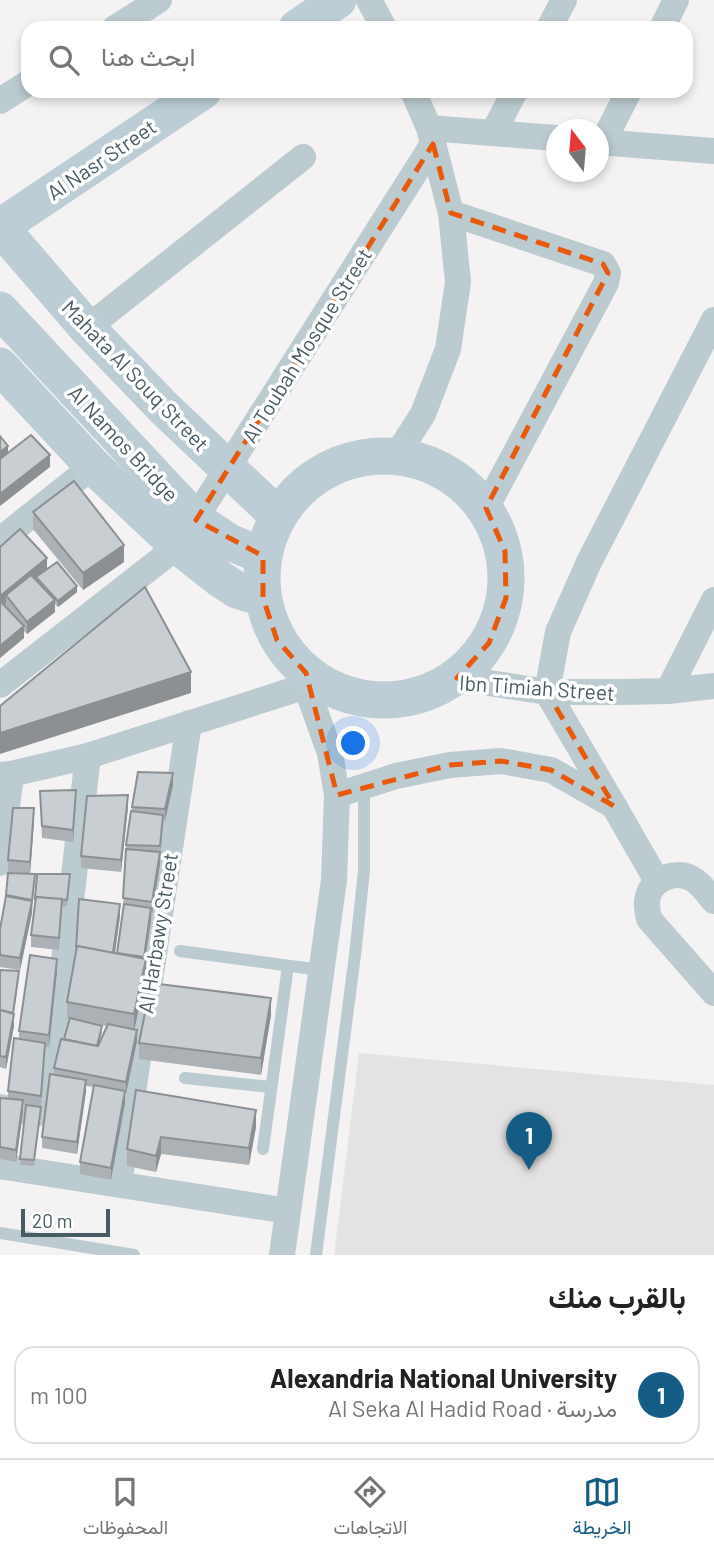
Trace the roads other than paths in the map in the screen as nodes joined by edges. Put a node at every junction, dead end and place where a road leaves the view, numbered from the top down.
1 (159, 0) edge
2 (338, 0) edge
3 (369, 0) edge
4 (564, 0) edge
5 (676, 0) edge
6 (126, 21) edge
7 (307, 21) edge
8 (380, 21) edge
9 (553, 21) edge
10 (666, 21) edge
11 (21, 88) edge
12 (193, 98) edge
13 (416, 98) edge
14 (511, 98) edge
15 (625, 98) edge
16 (0, 101) edge
17 (609, 127) edge
18 (492, 133) junction
19 (431, 136) junction
20 (546, 137) edge
21 (609, 143) edge
22 (714, 151) edge
23 (303, 157) dead end
24 (452, 213) junction
25 (0, 227) edge
26 (0, 310) edge
27 (714, 320) edge
28 (87, 328) junction
29 (0, 366) edge
30 (396, 456) junction
31 (93, 466) junction
32 (228, 468) junction
33 (486, 508) junction
34 (278, 516) junction
35 (187, 533) junction
36 (0, 540) edge
37 (263, 556) junction
38 (263, 598) junction
39 (714, 600) edge
40 (457, 678) junction
41 (306, 680) junction
42 (0, 685) edge
43 (714, 686) edge
44 (668, 691) junction
45 (548, 692) junction
46 (189, 723) junction
47 (88, 756) junction
48 (6, 774) edge
49 (364, 787) junction
50 (337, 795) junction
51 (614, 806) junction
52 (0, 863) edge
53 (657, 881) junction
54 (714, 901) edge
55 (180, 951) dead end
56 (288, 966) junction
57 (320, 971) junction
58 (714, 993) edge
59 (185, 1078) dead end
60 (271, 1087) junction
61 (0, 1107) edge
62 (263, 1149) dead end
63 (0, 1166) edge
64 (119, 1184) junction
65 (288, 1211) junction
66 (0, 1233) edge
67 (135, 1255) edge
68 (282, 1255) edge
69 (316, 1255) edge

1 - 6 street
2 - 7 street
3 - 8 street
4 - 9 street
5 - 10 street
11 - 16 street
12 - 25 street, Al Nasr Street
13 - 19 street
14 - 18 street
15 - 17 street
18 - 19 street
18 - 20 street
19 - 24 street
19 - 32 street, Al Toubah Mosque Street
21 - 22 street
23 - 28 street
24 - 30 street
24 - 33 street
25 - 28 street, Mahata Al Souq Street
26 - 35 street, Al Namos Bridge
27 - 45 street
28 - 32 street, Mahata Al Souq Street
29 - 31 street
30 - 33 street
30 - 34 street
31 - 35 street
31 - 36 street
32 - 34 street, Mahata Al Souq Street
32 - 35 street, Al Toubah Mosque Street
33 - 40 street
34 - 37 street
35 - 37 street, Al Namos Bridge
35 - 38 street
35 - 42 street
37 - 38 street
38 - 41 street, Ibn Timiah Street
39 - 44 street
40 - 41 street, Ibn Timiah Street
40 - 45 street, Ibn Timiah Street
41 - 46 street
41 - 50 street
43 - 44 street, Ibn Timiah Street
44 - 45 street, Ibn Timiah Street
45 - 51 street
46 - 47 street
46 - 64 street, Al Harbawy Street
47 - 48 street
47 - 61 street
48 - 52 street
49 - 50 street
49 - 51 street
49 - 69 lane
50 - 57 street
51 - 53 street
53 - 54 street
53 - 58 street
55 - 56 lane
56 - 57 lane
56 - 60 lane
57 - 65 street
59 - 60 lane
60 - 62 lane
63 - 64 street
64 - 65 street
65 - 68 street
66 - 67 lane

